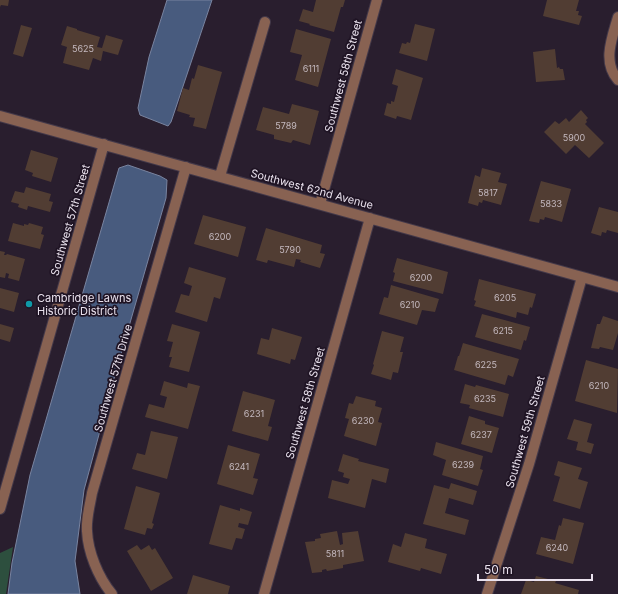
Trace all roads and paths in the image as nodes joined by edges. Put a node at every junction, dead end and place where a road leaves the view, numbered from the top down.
1 (376, 0) edge
2 (618, 18) edge
3 (265, 22) dead end
4 (615, 76) edge
5 (0, 116) edge
6 (104, 144) junction
7 (186, 167) junction
8 (220, 176) junction
9 (320, 204) junction
10 (370, 218) junction
11 (582, 277) junction
12 (618, 287) edge
13 (0, 509) edge
14 (112, 594) edge
15 (264, 594) edge
16 (487, 594) edge

1 - 9 street, Southwest 58th Street
2 - 4 street
3 - 8 street
5 - 6 street, Southwest 62nd Avenue
6 - 7 street, Southwest 62nd Avenue
6 - 13 street, Southwest 57th Street
7 - 8 street, Southwest 62nd Avenue
7 - 14 street, Southwest 57th Drive
8 - 9 street, Southwest 62nd Avenue
9 - 10 street, Southwest 62nd Avenue
10 - 11 street, Southwest 62nd Avenue
10 - 15 street, Southwest 58th Street
11 - 12 street, Southwest 62nd Avenue
11 - 16 street, Southwest 59th Street

